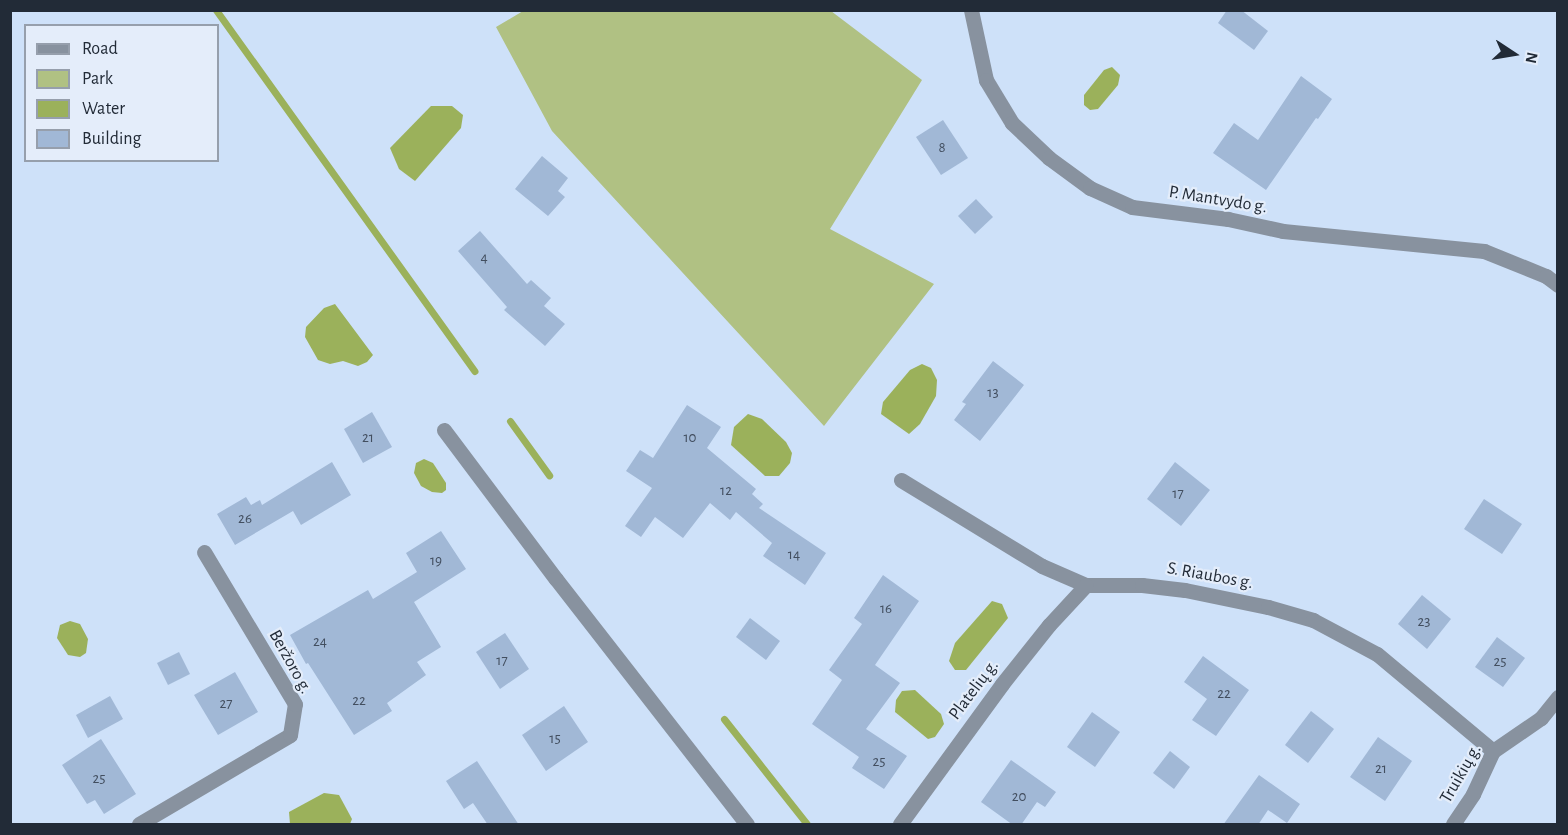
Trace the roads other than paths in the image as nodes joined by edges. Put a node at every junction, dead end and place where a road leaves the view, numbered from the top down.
1 (971, 10) edge
2 (1557, 285) edge
3 (444, 430) dead end
4 (901, 480) dead end
5 (204, 552) dead end
6 (1086, 585) junction
7 (1557, 697) edge
8 (1493, 751) junction
9 (139, 825) edge
10 (747, 825) edge
11 (900, 825) edge
12 (1453, 825) edge

1 - 2 street, P. Mantvydo g.
3 - 10 street
4 - 6 street, S. Riaubos g.
5 - 9 street, Beržoro g.
6 - 8 street, S. Riaubos g.
6 - 11 street, Platelių g.
7 - 8 street, Truikių g.
8 - 12 street, Truikių g.

